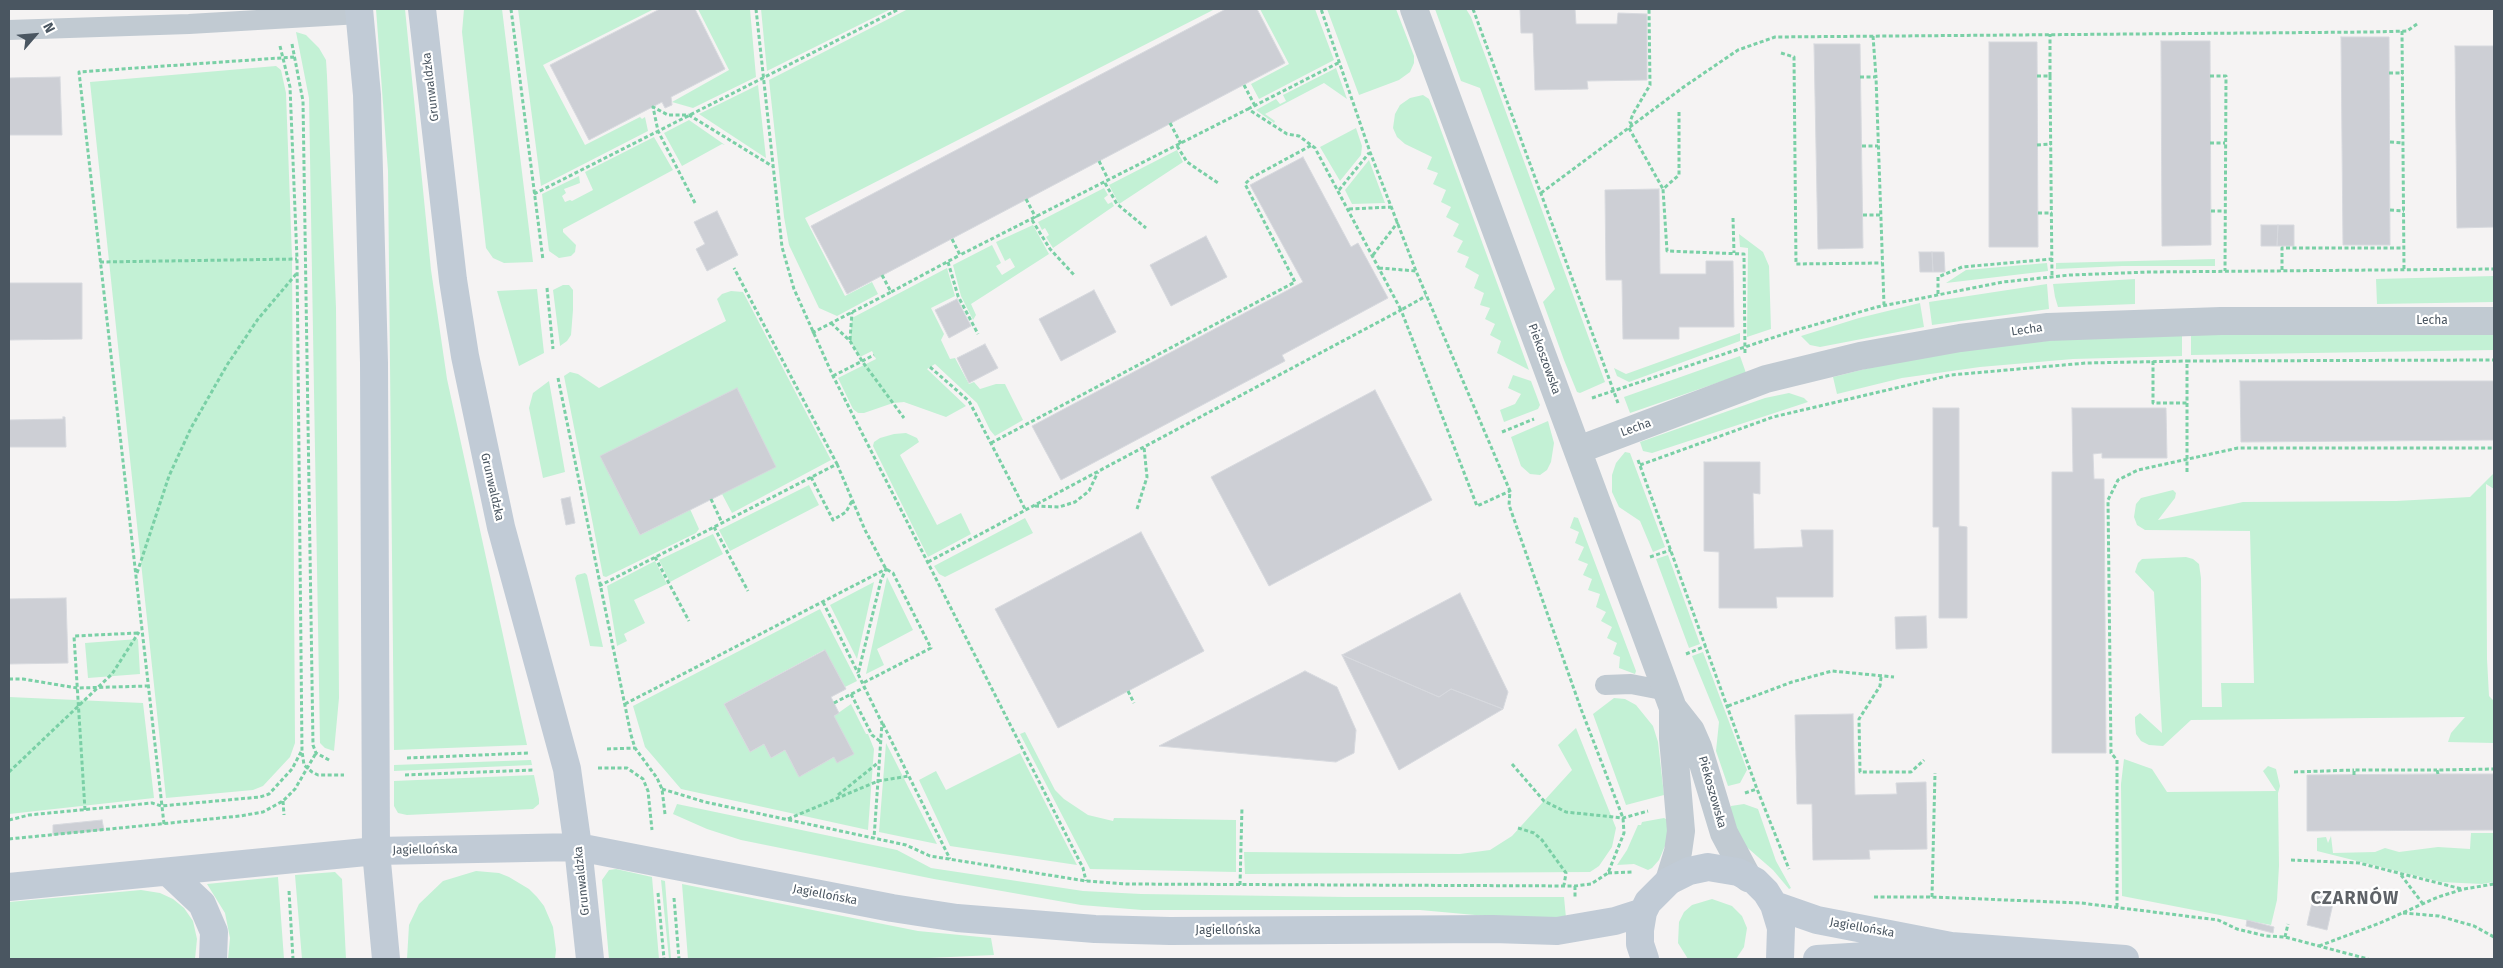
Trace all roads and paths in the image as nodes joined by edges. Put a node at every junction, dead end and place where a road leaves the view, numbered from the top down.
1 (422, 9) edge
2 (511, 9) edge
3 (756, 9) edge
4 (899, 9) edge
5 (1321, 9) edge
6 (1414, 9) edge
7 (1473, 9) edge
8 (1649, 9) edge
9 (359, 11) edge
10 (283, 18) junction
11 (2417, 24) dead end
12 (9, 30) edge
13 (2402, 31) junction
14 (2050, 34) junction
15 (1873, 36) junction
16 (1781, 53) dead end
17 (294, 57) junction
18 (283, 58) junction
19 (1340, 62) junction
20 (2389, 73) dead end
21 (2403, 73) junction
22 (2037, 76) dead end
23 (2050, 76) junction
24 (2210, 76) dead end
25 (1860, 77) dead end
26 (1876, 77) junction
27 (762, 78) junction
28 (1244, 85) dead end
29 (1255, 106) junction
30 (1248, 109) junction
31 (1679, 112) dead end
32 (689, 115) junction
33 (1170, 123) dead end
34 (1630, 127) junction
35 (658, 131) junction
36 (2390, 142) dead end
37 (2225, 143) junction
38 (2404, 143) junction
39 (2051, 144) junction
40 (2210, 144) dead end
41 (1179, 145) junction
42 (1312, 145) junction
43 (2037, 145) dead end
44 (1862, 146) dead end
45 (1878, 146) junction
46 (1370, 152) junction
47 (1099, 161) dead end
48 (772, 167) junction
49 (1107, 182) junction
50 (1218, 183) dead end
51 (1663, 189) junction
52 (1339, 190) junction
53 (1541, 193) junction
54 (534, 194) junction
55 (1026, 199) dead end
56 (695, 203) dead end
57 (1391, 207) junction
58 (1348, 209) junction
59 (2390, 210) dead end
60 (2211, 211) dead end
61 (2226, 211) junction
62 (2404, 211) junction
63 (2038, 213) dead end
64 (2052, 214) junction
65 (1863, 215) dead end
66 (1880, 215) junction
67 (1733, 218) dead end
68 (1034, 219) junction
69 (1398, 222) junction
70 (1146, 228) dead end
71 (952, 239) dead end
72 (2404, 248) junction
73 (1734, 253) junction
74 (960, 255) junction
75 (1372, 255) junction
76 (297, 259) junction
77 (2052, 259) junction
78 (543, 260) dead end
79 (100, 262) junction
80 (948, 262) junction
81 (1882, 263) junction
82 (734, 268) dead end
83 (1379, 268) junction
84 (2282, 270) dead end
85 (2404, 270) dead end
86 (1416, 271) junction
87 (2225, 271) dead end
88 (297, 272) junction
89 (882, 275) dead end
90 (1076, 276) dead end
91 (2052, 277) dead end
92 (547, 288) dead end
93 (891, 292) junction
94 (1938, 294) dead end
95 (1426, 296) junction
96 (1884, 306) dead end
97 (1401, 310) junction
98 (852, 312) junction
99 (2494, 321) edge
100 (832, 323) junction
101 (812, 333) junction
102 (978, 334) dead end
103 (850, 341) junction
104 (553, 349) dead end
105 (874, 355) dead end
106 (2494, 360) edge
107 (862, 361) junction
108 (2153, 361) junction
109 (2187, 361) junction
110 (930, 366) dead end
111 (833, 376) junction
112 (558, 378) dead end
113 (1756, 383) junction
114 (1614, 391) junction
115 (1590, 399) dead end
116 (2187, 403) junction
117 (1620, 407) dead end
118 (904, 418) dead end
119 (1538, 418) dead end
120 (1502, 432) dead end
121 (991, 443) junction
122 (1144, 447) junction
123 (2494, 448) edge
124 (1578, 450) junction
125 (1638, 458) dead end
126 (2187, 458) junction
127 (837, 464) junction
128 (1640, 465) junction
129 (1098, 472) junction
130 (2187, 472) dead end
131 (811, 477) junction
132 (1510, 491) junction
133 (711, 499) dead end
134 (852, 501) junction
135 (1035, 506) junction
136 (1136, 509) dead end
137 (1026, 511) junction
138 (722, 523) junction
139 (714, 527) junction
140 (655, 557) junction
141 (928, 562) junction
142 (886, 569) junction
143 (136, 574) junction
144 (599, 586) junction
145 (748, 591) dead end
146 (822, 602) junction
147 (689, 621) dead end
148 (143, 632) junction
149 (138, 633) junction
150 (858, 674) junction
151 (1881, 677) junction
152 (1894, 677) dead end
153 (9, 679) edge
154 (863, 683) junction
155 (1605, 685) dead end
156 (148, 686) junction
157 (865, 687) junction
158 (77, 688) junction
159 (97, 688) junction
160 (1128, 691) dead end
161 (851, 694) junction
162 (1670, 700) junction
163 (834, 703) dead end
164 (1134, 703) dead end
165 (625, 704) junction
166 (78, 705) junction
167 (1728, 706) junction
168 (882, 723) junction
169 (881, 742) junction
170 (635, 748) junction
171 (607, 749) dead end
172 (302, 751) junction
173 (316, 753) junction
174 (529, 753) dead end
175 (404, 758) dead end
176 (1924, 760) dead end
177 (330, 761) dead end
178 (880, 762) junction
179 (1512, 764) dead end
180 (616, 767) dead end
181 (307, 768) junction
182 (2494, 769) edge
183 (533, 770) dead end
184 (9, 772) edge
185 (2294, 772) dead end
186 (1935, 773) dead end
187 (404, 775) dead end
188 (324, 776) dead end
189 (909, 776) junction
190 (878, 781) junction
191 (662, 788) junction
192 (836, 797) junction
193 (283, 801) junction
194 (650, 805) dead end
195 (161, 806) junction
196 (1242, 807) dead end
197 (85, 810) junction
198 (284, 814) dead end
199 (665, 814) dead end
200 (1623, 818) junction
201 (9, 820) edge
202 (787, 820) junction
203 (164, 824) junction
204 (1518, 828) dead end
205 (874, 838) junction
206 (9, 839) edge
207 (578, 847) junction
208 (376, 851) junction
209 (950, 859) junction
210 (2291, 860) dead end
211 (168, 872) junction
212 (1792, 872) dead end
213 (2400, 874) junction
214 (1748, 878) junction
215 (1086, 881) junction
216 (1669, 881) junction
217 (2494, 884) edge
218 (288, 885) dead end
219 (1240, 885) junction
220 (1564, 885) junction
221 (9, 887) edge
222 (657, 888) dead end
223 (2464, 889) junction
224 (674, 892) dead end
225 (1865, 897) dead end
226 (1932, 897) junction
227 (2423, 904) junction
228 (1774, 905) junction
229 (2117, 907) junction
230 (1643, 912) junction
231 (2402, 913) junction
232 (2288, 924) dead end
233 (2285, 937) junction
234 (2494, 937) edge
235 (1951, 946) junction
236 (2318, 947) junction
237 (213, 959) edge
238 (293, 959) edge
239 (386, 959) edge
240 (590, 959) edge
241 (664, 959) edge
242 (679, 959) edge
243 (1645, 959) edge
244 (1780, 959) edge
245 (1816, 959) edge
246 (2125, 959) edge
247 (2368, 959) edge

1 - 207 street, Grunwaldzka
2 - 54 path
3 - 27 path
4 - 27 path
5 - 19 path
6 - 124 street, Piekoszowska
7 - 53 path
8 - 34 path
9 - 10 lane
9 - 208 street
10 - 12 lane
10 - 17 path
10 - 18 path
11 - 13 path
13 - 14 path
13 - 21 path
14 - 15 path
14 - 23 path
15 - 26 path
15 - 34 path
16 - 81 path
17 - 18 path
17 - 173 path
18 - 76 path
18 - 79 path
19 - 29 path
19 - 46 path
20 - 21 path
21 - 38 path
22 - 23 path
23 - 39 path
24 - 37 path
25 - 26 path
26 - 45 path
27 - 32 path
27 - 48 path
28 - 29 path
29 - 30 path
30 - 41 path
30 - 42 path
31 - 51 path
32 - 35 path
32 - 35 path
32 - 48 path
33 - 41 path
34 - 51 path
34 - 53 path
35 - 54 path
35 - 56 path
36 - 38 path
37 - 40 path
37 - 61 path
38 - 62 path
39 - 43 path
39 - 64 path
41 - 49 path
41 - 50 path
42 - 52 path
42 - 121 path
44 - 45 path
45 - 66 path
46 - 52 path
46 - 57 path
47 - 49 path
48 - 101 path
49 - 68 path
49 - 70 path
51 - 73 path
52 - 58 path
53 - 114 path
54 - 78 path
55 - 68 path
57 - 58 path
57 - 69 path
58 - 75 path
59 - 62 path
60 - 61 path
61 - 87 path
62 - 72 path
63 - 64 path
64 - 77 path
65 - 66 path
66 - 81 path
67 - 73 path
68 - 74 path
68 - 90 path
69 - 75 path
69 - 86 path
71 - 74 path
72 - 84 path
72 - 85 path
73 - 113 path
74 - 80 path
75 - 83 path
76 - 79 path
76 - 88 path
77 - 91 path
77 - 94 path
79 - 143 path
80 - 93 path
80 - 102 path
81 - 96 path
82 - 127 path
83 - 86 path
83 - 97 path
86 - 95 path
88 - 143 path
88 - 172 path
89 - 93 path
92 - 104 path
93 - 98 path
95 - 97 path
95 - 132 path
97 - 122 path
97 - 132 path
98 - 100 path
98 - 103 path
99 - 113 street, Lecha
100 - 101 path
100 - 103 path
101 - 111 path
103 - 107 path
105 - 107 path
106 - 109 path
107 - 111 path
107 - 118 path
108 - 109 path
108 - 116 path
108 - 128 path
109 - 116 path
110 - 121 path
111 - 141 path
112 - 144 path
113 - 124 street, Lecha
114 - 115 path
114 - 117 path
116 - 126 path
119 - 120 path
121 - 137 path
122 - 129 path
122 - 136 path
123 - 126 path
124 - 162 street, Piekoszowska
125 - 128 path
126 - 130 path
126 - 229 path
127 - 131 path
127 - 134 path
128 - 167 path
129 - 135 path
129 - 135 path
131 - 134 path
131 - 138 path
132 - 200 path
133 - 138 path
134 - 142 path
135 - 137 path
137 - 141 path
138 - 139 path
139 - 140 path
139 - 145 path
140 - 144 path
140 - 147 path
141 - 215 path
142 - 146 path
142 - 150 path
142 - 154 path
143 - 148 path
144 - 165 path
146 - 150 path
146 - 165 path
148 - 149 path
148 - 156 path
149 - 158 path
149 - 159 path
150 - 154 path
151 - 152 path
151 - 167 path
151 - 176 path
153 - 158 path
154 - 157 path
155 - 162 lane
156 - 159 path
156 - 195 path
157 - 161 path
157 - 168 path
158 - 159 path
158 - 166 path
159 - 166 path
160 - 164 path
161 - 163 path
161 - 169 path
162 - 214 street, Piekoszowska
162 - 216 street, Piekoszowska
165 - 170 path
166 - 184 path
166 - 197 path
167 - 212 path
168 - 169 path
168 - 189 path
169 - 178 path
170 - 171 path
170 - 191 path
172 - 181 path
172 - 195 path
173 - 177 path
173 - 181 path
174 - 175 path
178 - 190 path
178 - 192 path
179 - 200 path
180 - 194 path
181 - 188 path
181 - 193 path
182 - 185 path
183 - 187 path
186 - 226 path
189 - 190 path
189 - 209 path
190 - 192 path
190 - 205 path
191 - 199 path
191 - 202 path
192 - 202 path
193 - 198 path
193 - 203 path
195 - 197 path
195 - 203 path
196 - 219 path
197 - 201 path
200 - 220 path
202 - 205 path
203 - 206 path
204 - 220 path
205 - 209 path
207 - 208 street, Jagiellońska
207 - 230 street, Jagiellońska
207 - 240 street, Grunwaldzka
208 - 211 street, Jagiellońska
208 - 239 street
209 - 215 path
210 - 213 path
211 - 221 street, Jagiellońska
211 - 237 street
213 - 223 path
213 - 227 path
214 - 216 street
214 - 228 street
215 - 219 path
216 - 230 street
217 - 223 path
218 - 238 path
219 - 220 path
222 - 241 path
223 - 227 path
224 - 242 path
225 - 226 path
226 - 229 path
227 - 231 path
228 - 235 street, Jagiellońska
228 - 244 street
229 - 233 path
230 - 243 street
231 - 234 path
231 - 236 path
232 - 233 path
233 - 236 path
235 - 245 street, Jagiellońska
235 - 246 street, Jagiellońska
236 - 247 path

